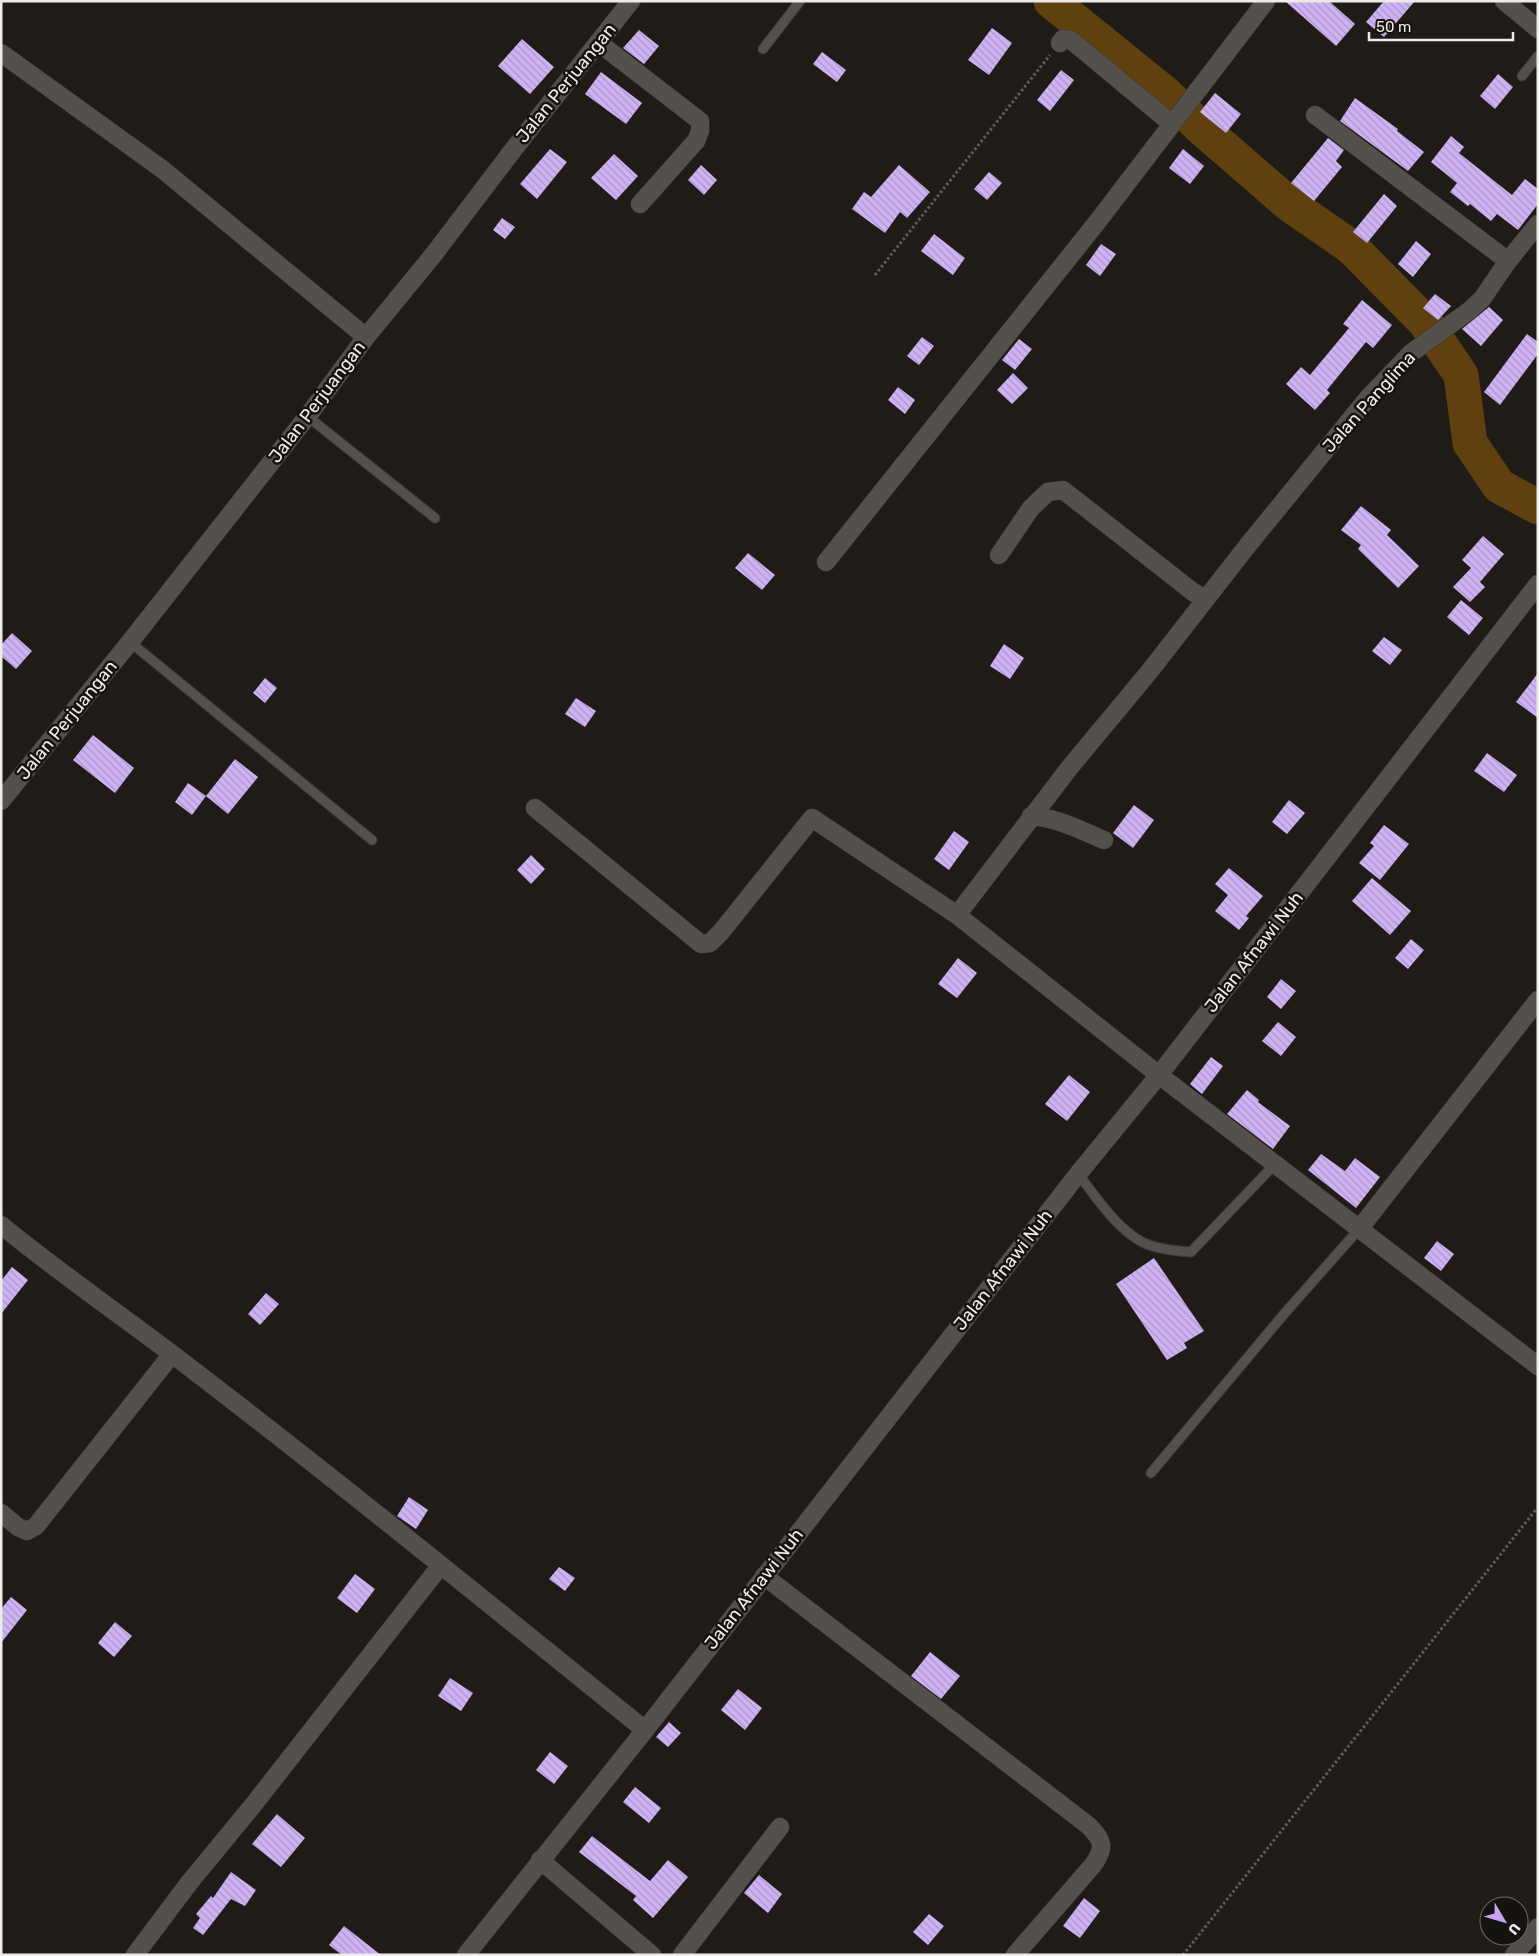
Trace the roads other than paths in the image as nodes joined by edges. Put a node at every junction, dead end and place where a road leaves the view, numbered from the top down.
1 (631, 1) edge
2 (800, 1) edge
3 (1266, 1) edge
4 (1504, 1) edge
5 (1522, 7) edge
6 (1538, 29) edge
7 (599, 43) junction
8 (1060, 43) road end
9 (763, 49) dead end
10 (1, 53) edge
11 (1538, 56) edge
12 (1522, 76) dead end
13 (1314, 115) dead end
14 (1173, 122) junction
15 (640, 204) dead end
16 (1538, 224) edge
17 (1508, 261) junction
18 (366, 336) junction
19 (307, 416) junction
20 (435, 518) dead end
21 (999, 555) dead end
22 (826, 562) dead end
23 (1538, 584) edge
24 (1206, 599) junction
25 (130, 642) junction
26 (1, 801) edge
27 (535, 808) dead end
28 (1031, 816) junction
29 (372, 840) dead end
30 (1104, 840) dead end
31 (957, 915) junction
32 (1538, 1000) edge
33 (1159, 1075) junction
34 (1274, 1164) junction
35 (1078, 1174) junction
36 (1, 1225) edge
37 (1360, 1228) junction
38 (172, 1354) junction
39 (1538, 1366) edge
40 (1151, 1473) dead end
41 (1, 1513) edge
42 (441, 1565) junction
43 (764, 1576) junction
44 (645, 1730) junction
45 (780, 1827) dead end
46 (540, 1860) junction
47 (1538, 1927) edge
48 (135, 1955) edge
49 (466, 1955) edge
50 (652, 1955) edge
51 (682, 1955) edge
52 (1015, 1955) edge
53 (1514, 1955) edge

1 - 7 street, Jalan Perjuangan
2 - 9 lane
3 - 14 street
4 - 5 street
5 - 6 street
7 - 15 street
7 - 18 street, Jalan Perjuangan
8 - 14 street
10 - 18 street
11 - 12 lane
13 - 17 street
14 - 22 street
16 - 17 street, Jalan Panglima
17 - 24 street, Jalan Panglima
18 - 19 street, Jalan Perjuangan
19 - 20 lane
19 - 25 street, Jalan Perjuangan
21 - 24 street
23 - 33 street, Jalan Afnawi Nuh
24 - 28 street, Jalan Panglima
25 - 26 street, Jalan Perjuangan
25 - 29 lane
27 - 31 street
28 - 30 street
28 - 31 street, Jalan Panglima
31 - 33 street
32 - 37 street
33 - 34 street
33 - 35 street, Jalan Afnawi Nuh
34 - 35 lane
34 - 37 street
35 - 43 street, Jalan Afnawi Nuh
36 - 38 street
37 - 39 street
37 - 40 lane
38 - 41 street
38 - 42 street
42 - 44 street
42 - 48 street
43 - 44 street, Jalan Afnawi Nuh
43 - 52 street
44 - 46 street, Jalan Afnawi Nuh
45 - 51 street
46 - 49 street, Jalan Afnawi Nuh
46 - 50 street
47 - 53 street

